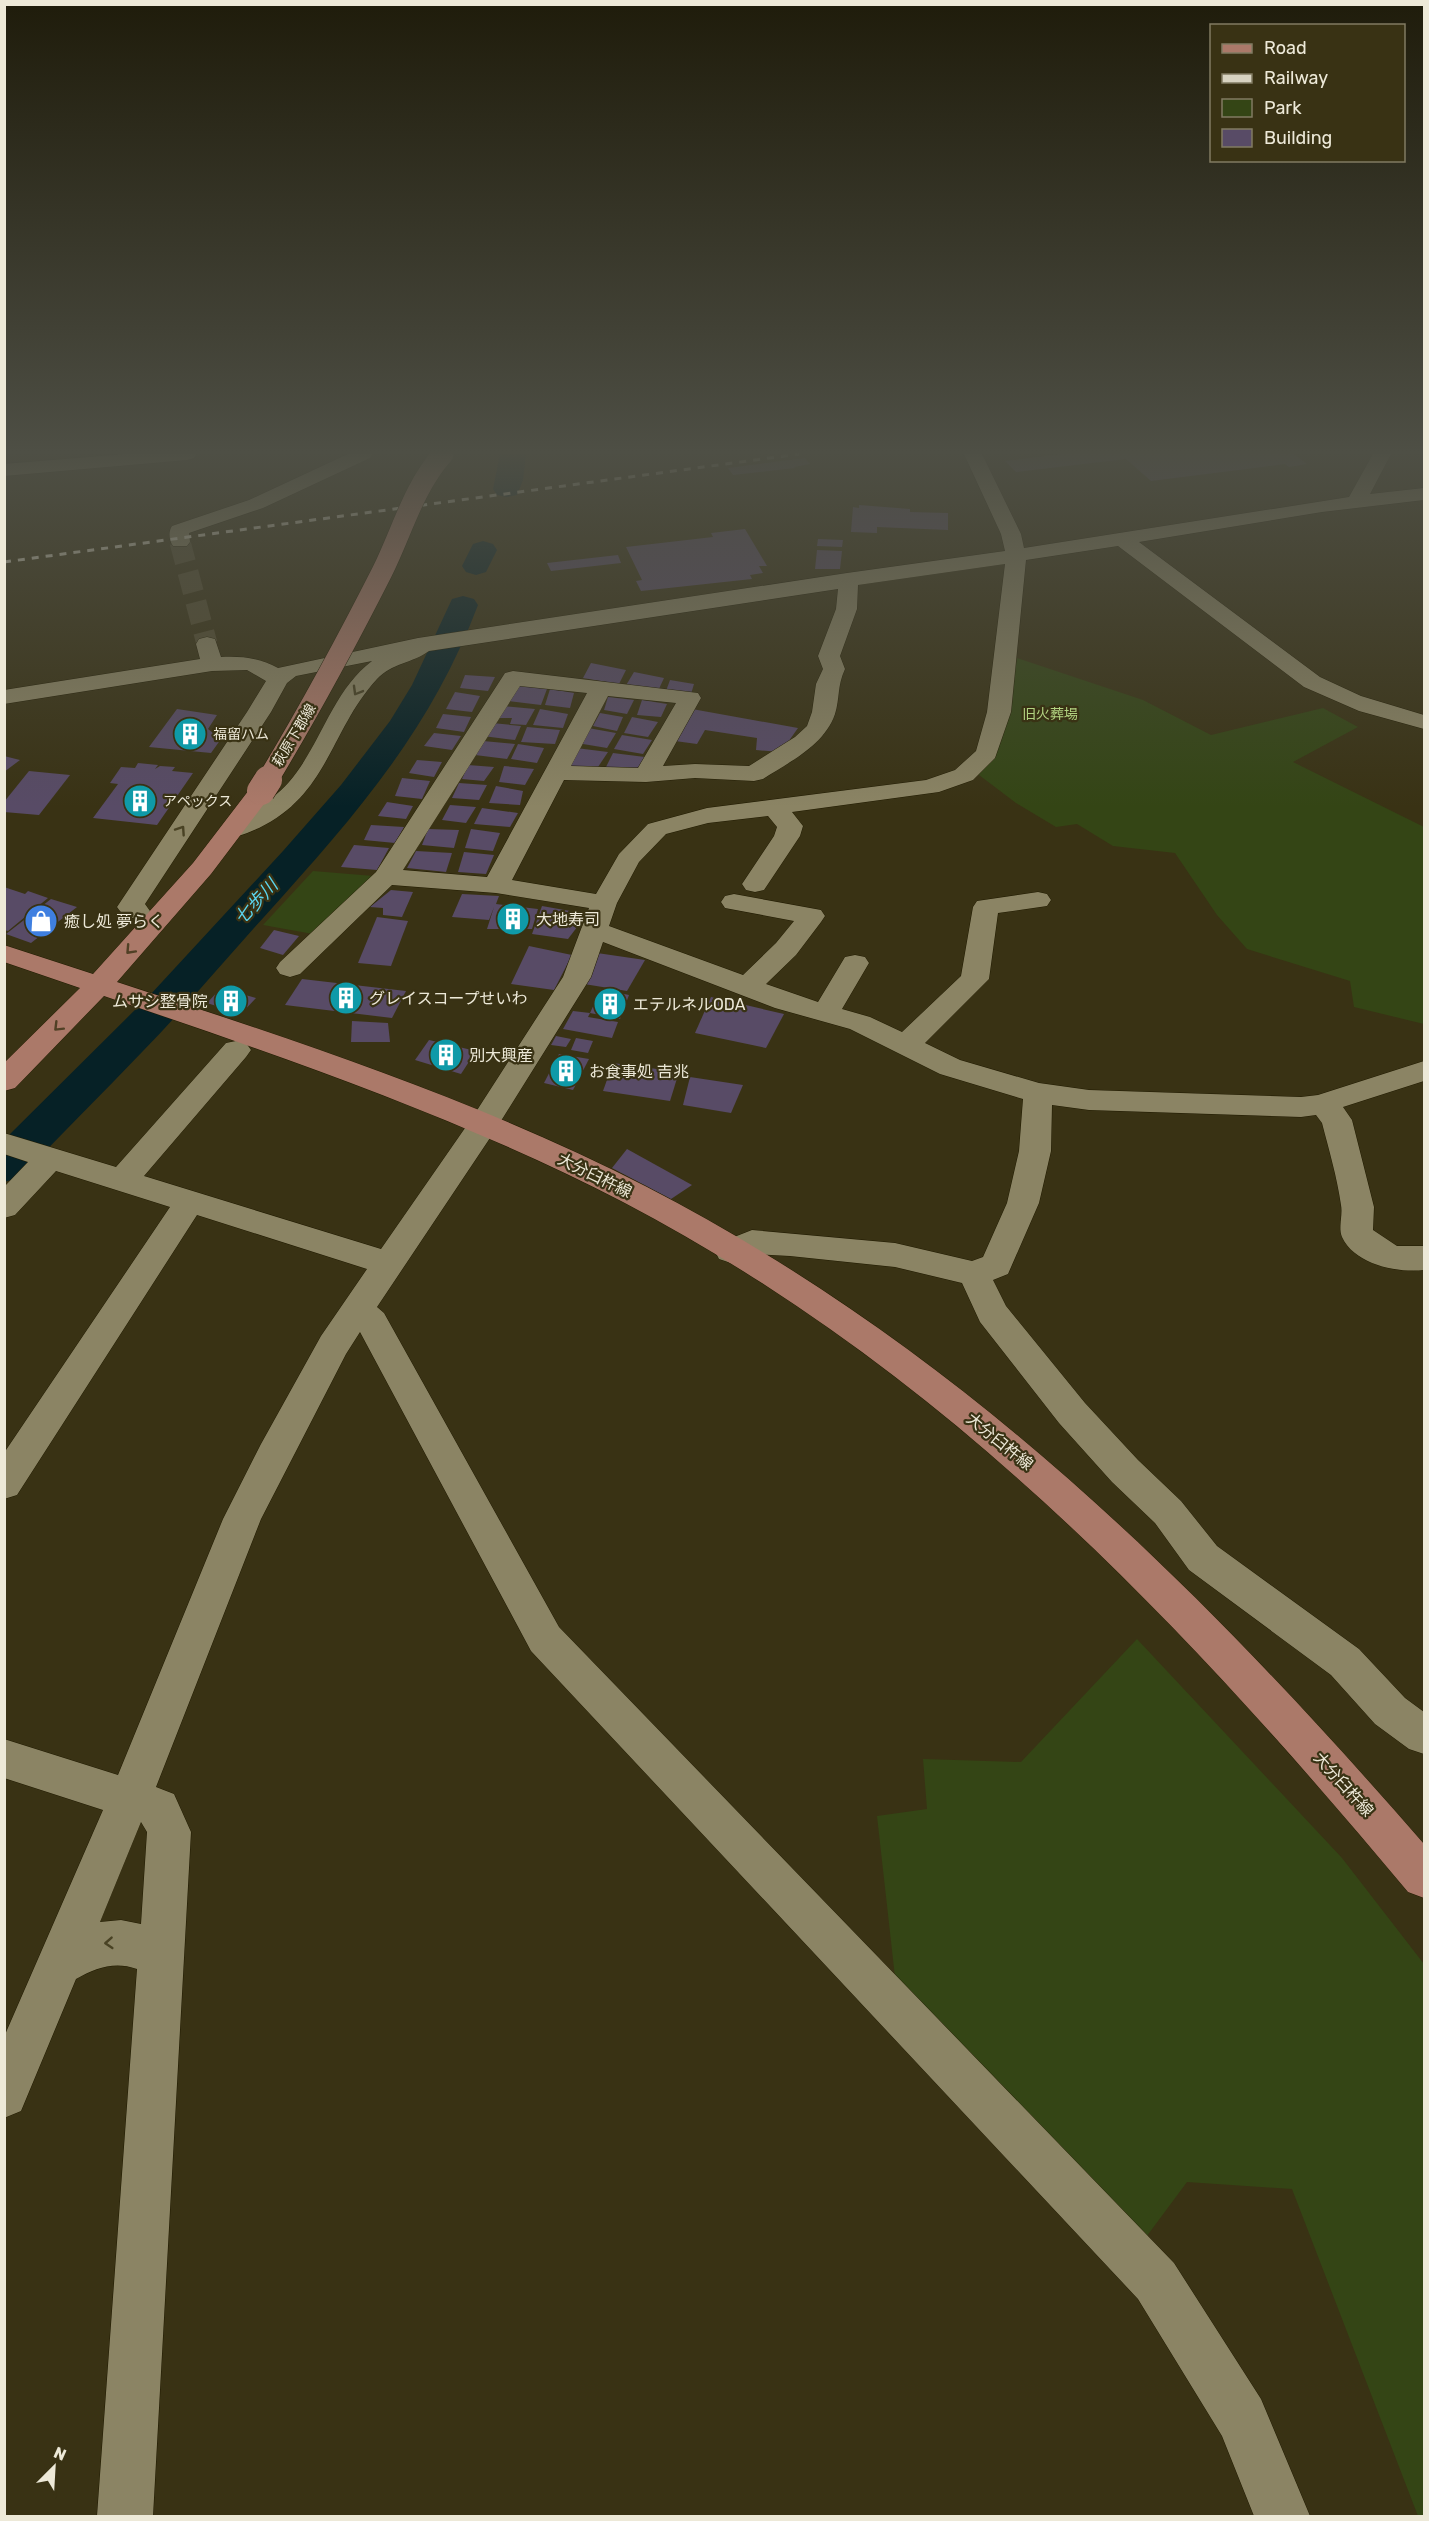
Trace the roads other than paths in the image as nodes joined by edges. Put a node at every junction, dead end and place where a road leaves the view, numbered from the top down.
1 (382, 572) edge
2 (901, 572) edge
3 (1014, 572) edge
4 (1165, 572) edge
5 (847, 579) junction
6 (340, 608) dead end
7 (419, 646) junction
8 (278, 679) junction
9 (601, 688) junction
10 (4, 697) edge
11 (1425, 722) edge
12 (556, 773) junction
13 (646, 775) junction
14 (251, 780) junction
15 (774, 807) junction
16 (233, 830) junction
17 (386, 877) junction
18 (755, 884) dead end
19 (496, 885) junction
20 (1038, 900) dead end
21 (734, 902) dead end
22 (604, 903) junction
23 (137, 911) junction
24 (594, 930) junction
25 (4, 953) edge
26 (855, 963) dead end
27 (290, 968) dead end
28 (4, 973) edge
29 (748, 986) junction
30 (81, 990) junction
31 (825, 1014) junction
32 (173, 1020) junction
33 (906, 1044) junction
34 (4, 1050) edge
35 (236, 1050) junction
36 (1425, 1071) edge
37 (4, 1081) edge
38 (1038, 1093) junction
39 (1323, 1104) junction
40 (483, 1125) junction
41 (4, 1143) edge
42 (48, 1157) junction
43 (122, 1180) junction
44 (190, 1201) junction
45 (4, 1207) edge
46 (732, 1251) junction
47 (1425, 1258) edge
48 (388, 1264) junction
49 (974, 1274) junction
50 (358, 1309) junction
51 (4, 1484) edge
52 (1425, 1735) edge
53 (4, 1758) edge
54 (130, 1798) junction
55 (1425, 1877) edge
56 (160, 1955) junction
57 (60, 1962) junction
58 (4, 2094) edge
59 (125, 2517) edge
60 (1282, 2517) edge

1 - 14 main road, 萩原下郡線, bridge
2 - 5 street
3 - 15 street
4 - 11 street
5 - 7 street
5 - 13 street
6 - 14 main road, 萩原下郡線
7 - 8 street
7 -> 16 street
8 - 10 street
23 -> 8 street
9 - 12 street
9 - 13 street
9 - 17 street
12 - 13 street
12 - 19 street
14 - 16 main road, 萩原下郡線
14 - 23 main road, 萩原下郡線
15 - 18 street
15 - 22 street
16 -> 30 main road, 萩原下郡線
17 - 19 street
17 - 27 street
19 - 22 street
20 - 33 street
21 - 29 street
22 - 24 street
23 - 30 main road, 萩原下郡線
24 - 29 street
24 - 40 street
25 - 30 main road, 大分臼杵線
26 - 31 street
28 - 30 main road, 大分臼杵線
29 - 31 street
30 - 32 main road, 大分臼杵線
30 - 34 main road
30 -> 37 main road
31 - 33 street
32 - 35 main road, 大分臼杵線
32 - 40 main road, 大分臼杵線
33 - 38 street
35 - 40 main road, 大分臼杵線
35 - 43 street
36 - 39 street
38 - 39 street
38 - 49 street
39 - 47 street
40 - 46 main road, 大分臼杵線
40 - 48 street
41 - 42 street
42 - 43 street
42 - 45 street
43 - 44 street
44 - 48 street
44 - 51 street
46 - 49 street
46 - 55 main road, 大分臼杵線
48 - 50 street
49 - 52 street
50 - 54 street
50 - 60 street
53 - 54 street
54 - 56 street
54 - 57 street
56 -> 57 street
56 - 59 street
57 - 58 street

